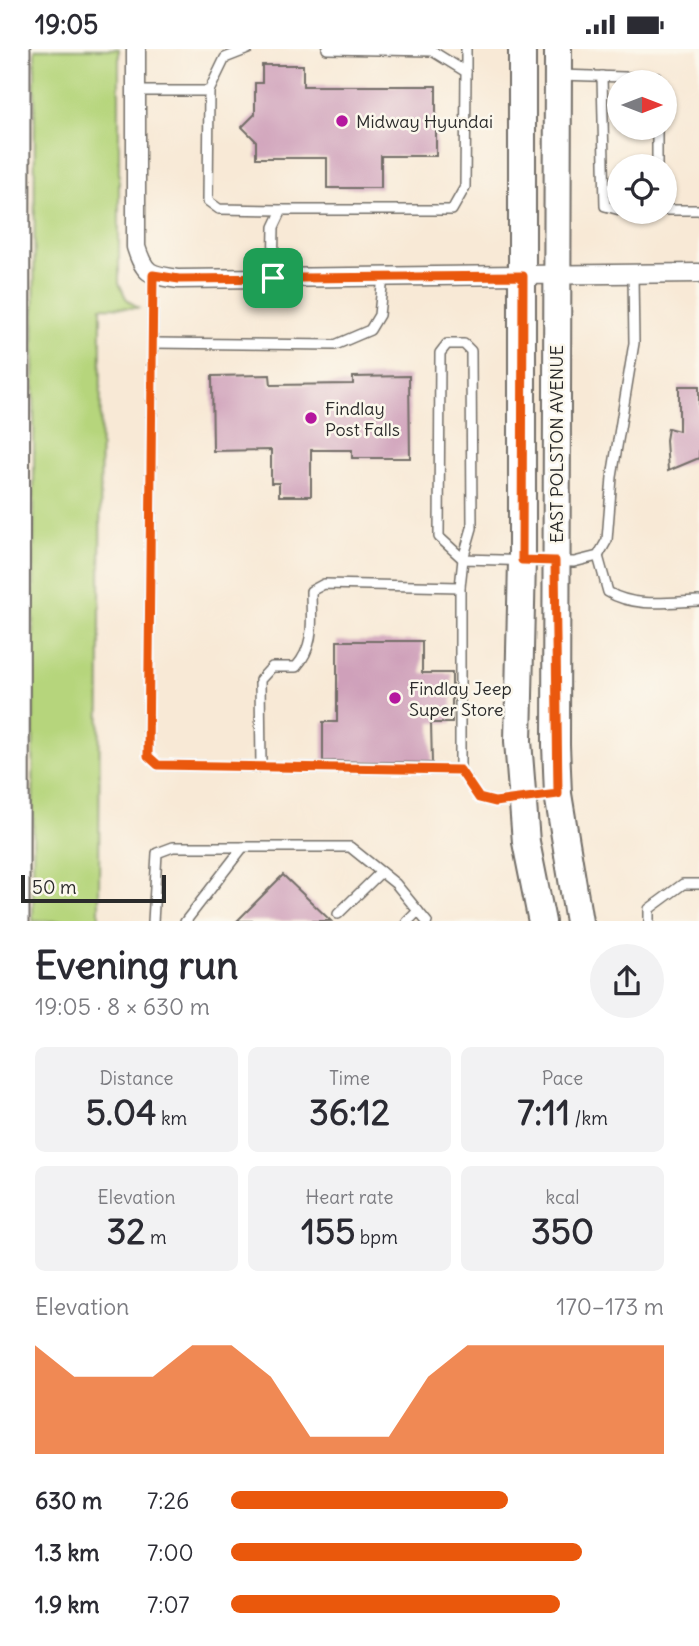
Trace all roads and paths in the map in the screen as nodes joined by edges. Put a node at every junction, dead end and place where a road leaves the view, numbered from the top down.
1 (13, 49) edge
2 (136, 49) edge
3 (248, 49) edge
4 (327, 49) edge
5 (466, 49) edge
6 (522, 49) edge
7 (558, 62) edge
8 (466, 72) junction
9 (602, 76) junction
10 (607, 76) edge
11 (136, 91) junction
12 (209, 91) junction
13 (607, 206) edge
14 (282, 210) junction
15 (677, 210) edge
16 (699, 210) edge
17 (699, 273) edge
18 (153, 275) junction
19 (633, 275) junction
20 (523, 276) junction
21 (557, 276) junction
22 (383, 277) junction
23 (273, 278) junction
24 (153, 343) junction
25 (598, 556) junction
26 (463, 559) junction
27 (522, 560) junction
28 (555, 561) junction
29 (460, 587) junction
30 (699, 601) edge
31 (261, 767) junction
32 (460, 770) junction
33 (558, 794) junction
34 (521, 798) junction
35 (243, 847) junction
36 (380, 872) junction
37 (699, 884) edge
38 (418, 911) junction
39 (338, 914) dead end
40 (12, 921) edge
41 (153, 921) edge
42 (186, 921) edge
43 (408, 921) edge
44 (426, 921) edge
45 (542, 921) edge
46 (579, 921) edge
47 (649, 921) edge

1 - 40 highway
2 - 11 street
3 - 12 lane
4 - 8 lane
5 - 8 lane
6 - 20 street, EAST POLSTON AVENUE
7 - 9 lane
7 - 21 street, EAST POLSTON AVENUE
8 - 14 lane
9 - 10 lane
9 - 13 lane
11 - 12 lane
11 - 18 street
12 - 14 lane
14 - 23 lane
15 - 16 lane
17 - 19 street
18 - 23 street
18 - 24 lane
19 - 21 street
19 - 25 lane
20 - 21 street
20 - 22 street
20 - 27 street, EAST POLSTON AVENUE
21 - 28 street, EAST POLSTON AVENUE
22 - 23 street
22 - 24 lane
24 - 31 lane
25 - 28 lane
25 - 30 lane
26 - 26 lane
26 - 27 lane
26 - 29 lane
27 - 28 lane
27 - 34 street, EAST POLSTON AVENUE
28 - 33 street, EAST POLSTON AVENUE
29 - 31 lane
29 - 32 lane
31 - 32 lane
32 - 34 lane
33 - 34 lane
33 - 46 street, EAST POLSTON AVENUE
34 - 45 street, EAST POLSTON AVENUE
35 - 36 lane
35 - 41 lane
35 - 42 lane
36 - 38 lane
36 - 39 lane
37 - 47 lane
38 - 43 lane
38 - 44 lane

